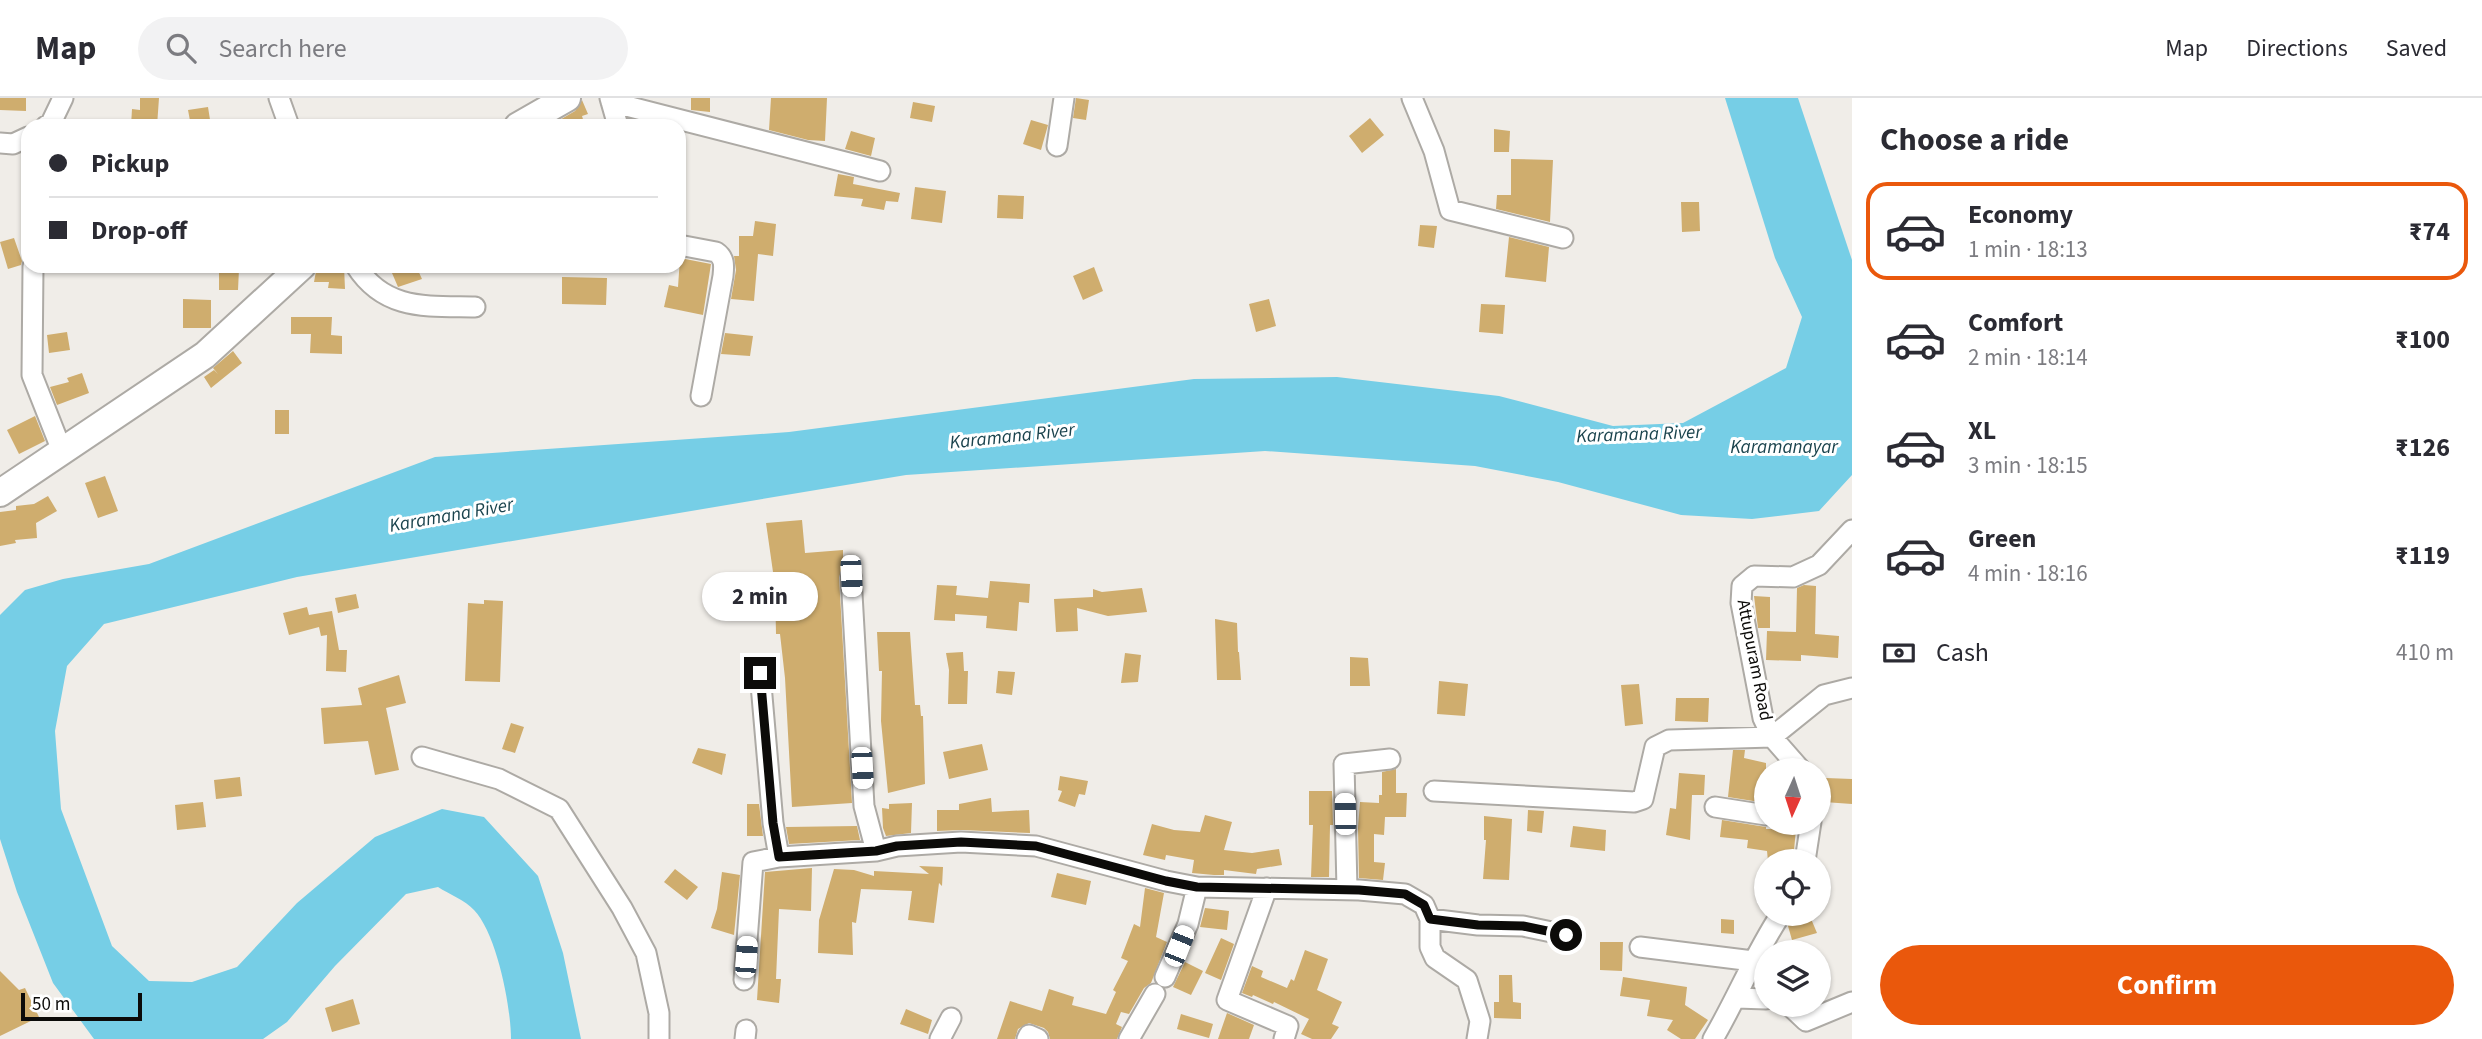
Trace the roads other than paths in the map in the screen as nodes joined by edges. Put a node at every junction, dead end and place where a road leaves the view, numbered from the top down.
1 (63, 98) edge
2 (279, 98) edge
3 (567, 98) edge
4 (1064, 98) edge
5 (1412, 98) edge
6 (610, 100) edge
7 (53, 119) edge
8 (286, 119) edge
9 (530, 119) edge
10 (616, 119) edge
11 (682, 119) edge
12 (686, 120) edge
13 (21, 140) edge
14 (0, 143) edge
15 (1057, 146) dead end
16 (880, 171) dead end
17 (1563, 238) dead end
18 (686, 247) edge
19 (33, 273) edge
20 (294, 273) edge
21 (362, 273) edge
22 (475, 307) dead end
23 (701, 396) dead end
24 (62, 451) junction
25 (0, 492) edge
26 (1852, 530) edge
27 (851, 576) dead end
28 (760, 673) dead end
29 (1852, 688) edge
30 (1772, 737) junction
31 (422, 757) dead end
32 (1790, 758) edge
33 (1390, 759) dead end
34 (1434, 791) dead end
35 (1715, 807) dead end
36 (1754, 813) edge
37 (876, 851) junction
38 (779, 857) junction
39 (1197, 887) junction
40 (1267, 888) junction
41 (1347, 889) junction
42 (1430, 919) junction
43 (1774, 926) edge
44 (1566, 935) dead end
45 (1640, 947) dead end
46 (1753, 961) junction
47 (744, 980) dead end
48 (1737, 998) junction
49 (1754, 999) edge
50 (1852, 1002) edge
51 (1831, 1011) edge
52 (951, 1018) dead end
53 (659, 1039) edge
54 (940, 1039) edge
55 (1027, 1039) edge
56 (1038, 1039) edge
57 (1129, 1039) edge
58 (1284, 1039) edge
59 (1477, 1039) edge
60 (1713, 1039) edge

1 - 7 street
2 - 8 street
3 - 9 main road
4 - 15 street
5 - 17 street
6 - 10 street
6 - 11 street
12 - 16 street
13 - 14 street
18 - 23 street
19 - 24 street
20 - 24 main road
21 - 22 street
24 - 25 main road
26 - 30 street, Attupuram Road
27 - 37 street
28 - 38 street
29 - 30 street
30 - 32 street, Attupuram Road
30 - 34 street
31 - 53 street
33 - 41 street
35 - 36 street
37 - 38 street
37 - 39 street
38 - 47 street
39 - 40 street
39 - 57 street
40 - 41 street
40 - 58 street
41 - 42 street
42 - 44 street
42 - 59 street
43 - 46 street
45 - 46 street
46 - 48 street
48 - 49 street
48 - 60 street
50 - 51 street
52 - 54 street
55 - 56 street

